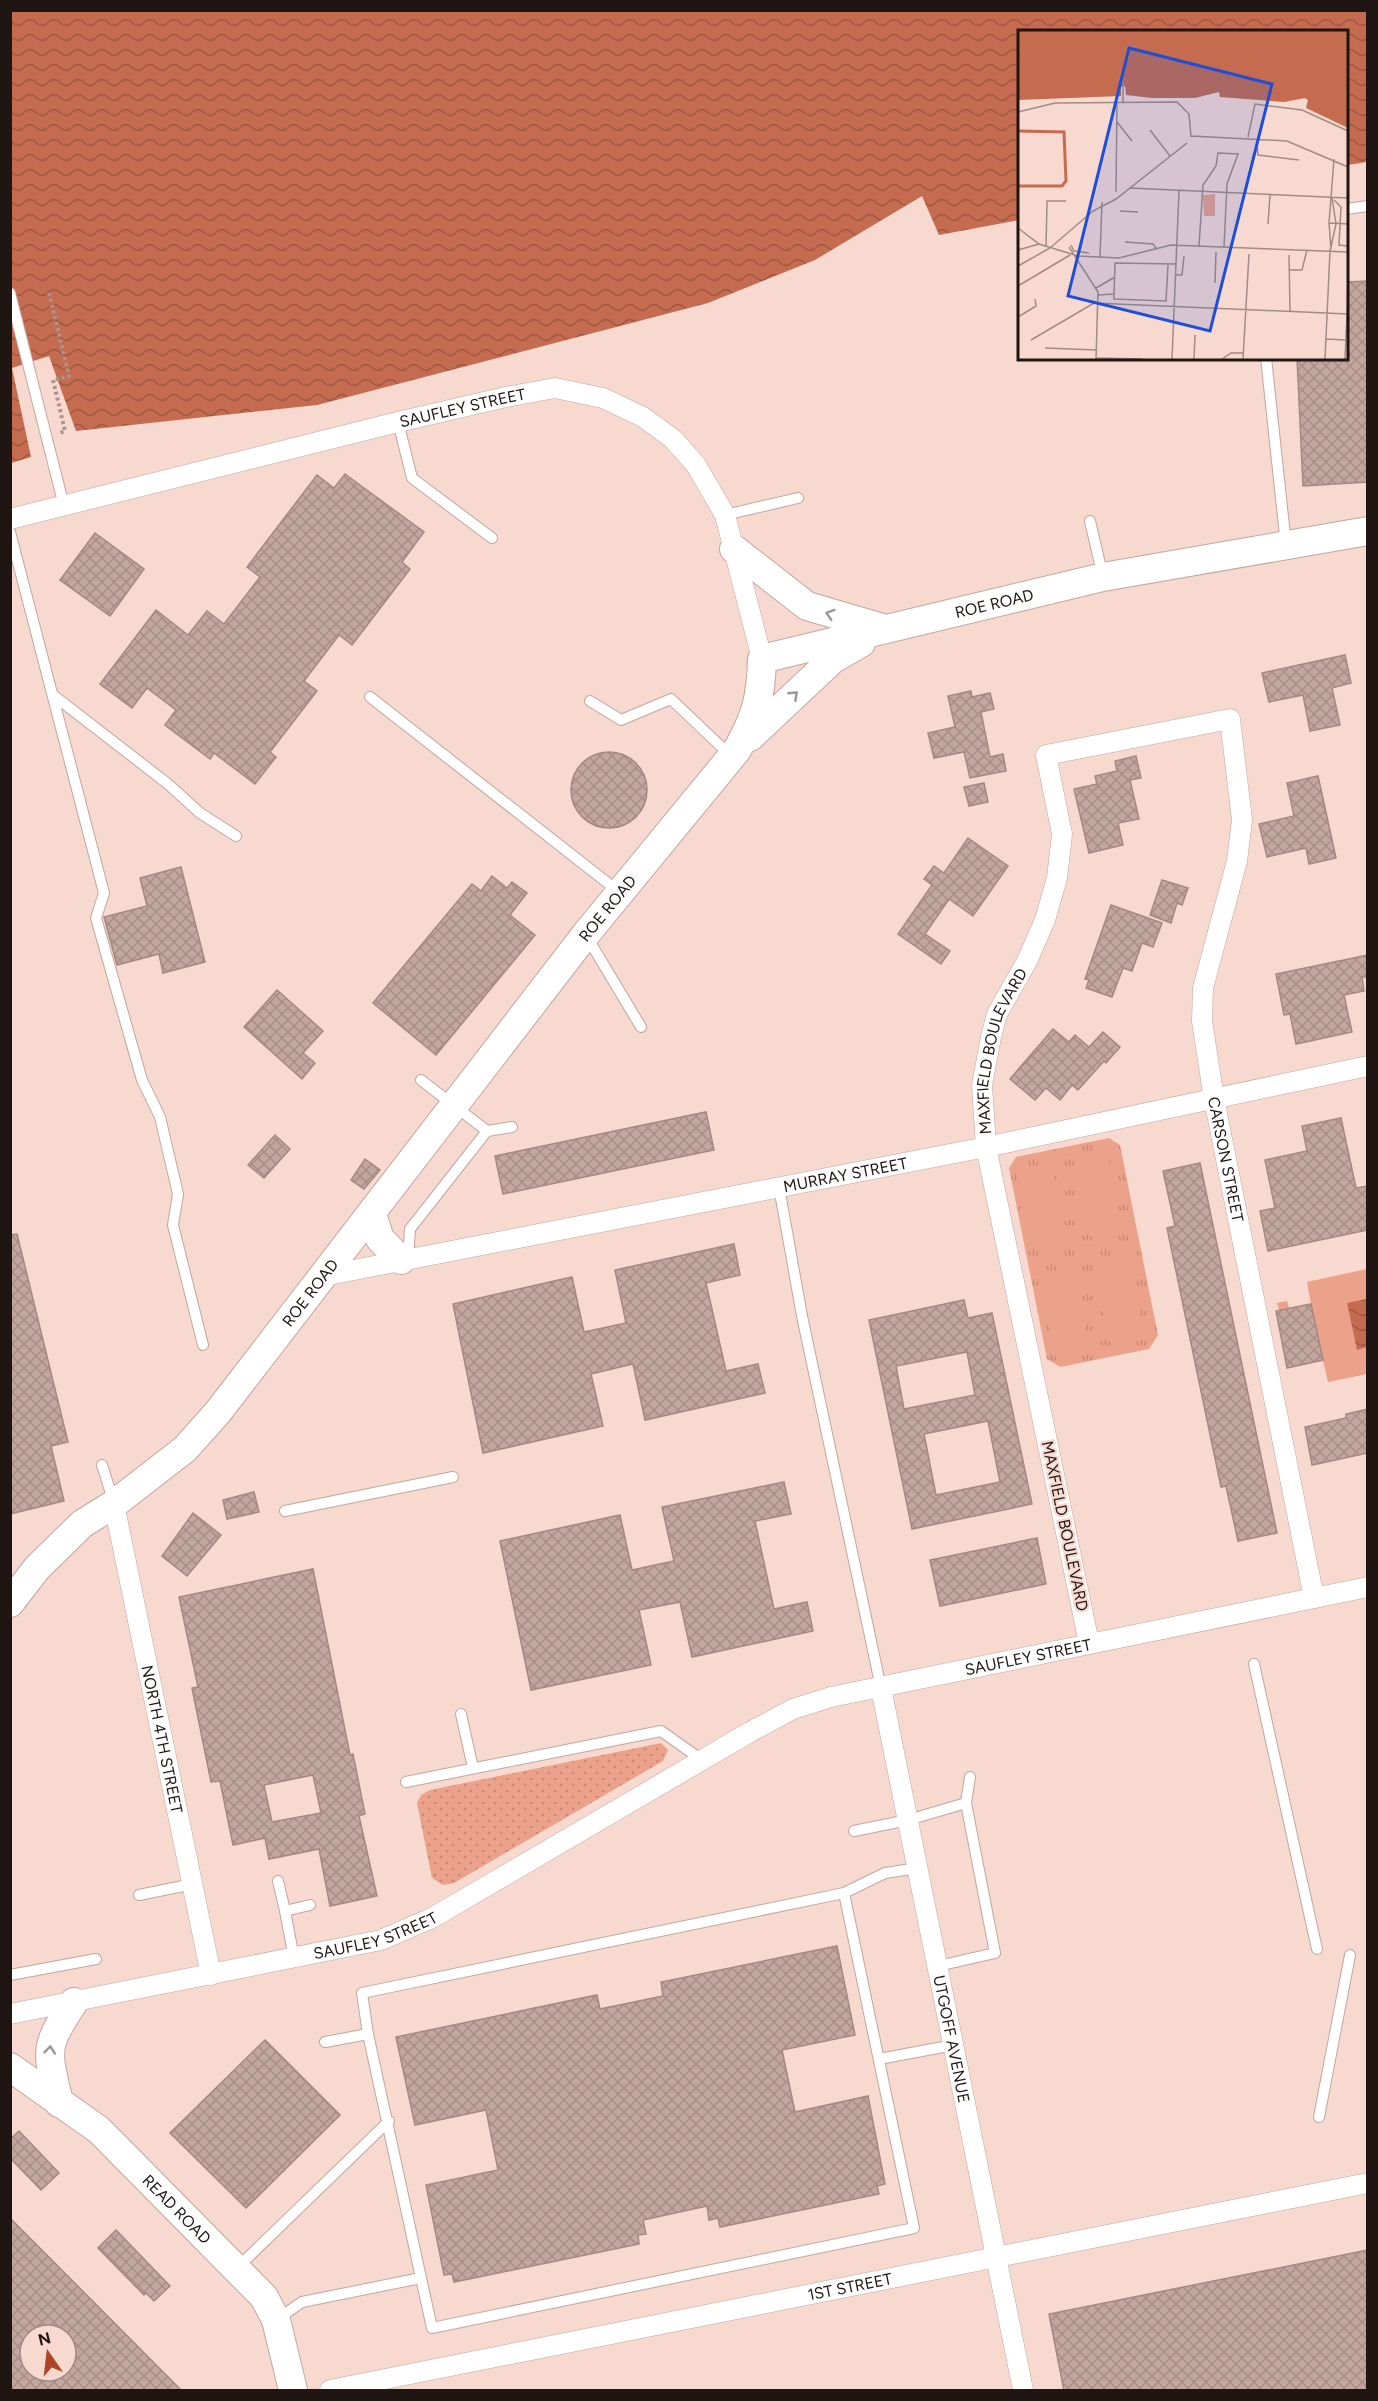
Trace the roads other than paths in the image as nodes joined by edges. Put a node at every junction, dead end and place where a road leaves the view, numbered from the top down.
1 (1368, 206) edge
2 (1348, 208) edge
3 (10, 293) edge
4 (1266, 360) edge
5 (398, 422) junction
6 (798, 498) dead end
7 (64, 506) junction
8 (725, 515) junction
9 (10, 519) edge
10 (1090, 521) dead end
11 (1368, 531) edge
12 (10, 532) edge
13 (492, 538) dead end
14 (1286, 545) junction
15 (734, 549) junction
16 (1103, 577) junction
17 (887, 629) junction
18 (762, 659) junction
19 (53, 695) junction
20 (370, 697) dead end
21 (590, 701) dead end
22 (1230, 719) joint
23 (734, 753) junction
24 (236, 836) dead end
25 (620, 892) junction
26 (585, 934) junction
27 (641, 1027) dead end
28 (1368, 1066) edge
29 (421, 1080) dead end
30 (1214, 1099) junction
31 (454, 1104) junction
32 (512, 1127) dead end
33 (487, 1131) junction
34 (986, 1147) junction
35 (779, 1186) junction
36 (372, 1214) junction
37 (404, 1260) junction
38 (324, 1276) junction
39 (203, 1345) dead end
40 (102, 1465) dead end
41 (453, 1477) dead end
42 (114, 1504) junction
43 (285, 1511) dead end
44 (1368, 1587) edge
45 (1314, 1598) junction
46 (10, 1603) edge
47 (1089, 1643) junction
48 (1254, 1664) dead end
49 (881, 1688) junction
50 (461, 1714) dead end
51 (702, 1760) junction
52 (473, 1768) junction
53 (970, 1777) dead end
54 (406, 1782) dead end
55 (966, 1803) junction
56 (908, 1820) junction
57 (854, 1831) dead end
58 (918, 1868) junction
59 (278, 1881) dead end
60 (193, 1884) junction
61 (844, 1893) junction
62 (139, 1895) dead end
63 (310, 1905) dead end
64 (285, 1911) junction
65 (1317, 1949) dead end
66 (1350, 1955) dead end
67 (294, 1958) junction
68 (96, 1959) dead end
69 (938, 1966) junction
70 (10, 1975) edge
71 (211, 1975) junction
72 (74, 2002) junction
73 (10, 2014) edge
74 (368, 2034) junction
75 (325, 2042) dead end
76 (954, 2046) junction
77 (879, 2059) junction
78 (10, 2067) edge
79 (59, 2103) junction
80 (1319, 2117) dead end
81 (389, 2121) junction
82 (1368, 2183) edge
83 (997, 2258) junction
84 (237, 2268) junction
85 (421, 2278) junction
86 (276, 2320) junction
87 (293, 2391) edge
88 (330, 2391) edge
89 (1023, 2391) edge

1 - 2 lane
3 - 7 lane
4 - 14 lane
5 - 7 street, SAUFLEY STREET
5 - 8 street, SAUFLEY STREET
5 - 13 lane
6 - 8 lane
7 - 9 street, SAUFLEY STREET
8 - 15 street, SAUFLEY STREET
10 - 16 lane
11 - 14 street, ROE ROAD
12 - 19 lane
14 - 16 street, ROE ROAD
17 -> 15 street
15 - 18 street, SAUFLEY STREET
16 - 17 street, ROE ROAD
17 - 18 street, ROE ROAD
23 -> 17 street
18 - 23 street, ROE ROAD
19 - 24 lane
19 - 39 lane
20 - 25 lane
21 - 23 lane
22 - 30 street, CARSON STREET
22 - 34 street, MAXFIELD BOULEVARD
23 - 25 street, ROE ROAD
25 - 26 street, ROE ROAD
26 - 27 lane
26 - 31 street, ROE ROAD
28 - 30 street, MURRAY STREET
29 - 31 lane
30 - 34 street, MURRAY STREET
30 - 45 street, CARSON STREET
31 - 33 lane
31 - 36 street, ROE ROAD
32 - 33 lane
33 - 37 lane
34 - 35 street, MURRAY STREET
34 - 47 street, MAXFIELD BOULEVARD
35 - 37 street, MURRAY STREET
35 - 49 lane
36 - 37 street
36 - 38 street, ROE ROAD
37 - 38 street, MURRAY STREET
38 - 42 street, ROE ROAD
40 - 42 lane
41 - 43 lane
42 - 46 street, ROE ROAD
42 - 60 street, NORTH 4TH STREET
44 - 45 street, SAUFLEY STREET
45 - 47 street, SAUFLEY STREET
47 - 49 street, SAUFLEY STREET
48 - 65 lane
49 - 51 street, SAUFLEY STREET
49 - 56 street, UTGOFF AVENUE
50 - 52 lane
51 - 52 lane
51 - 67 street, SAUFLEY STREET
52 - 54 lane
53 - 55 lane
55 - 56 lane
55 - 69 lane
56 - 57 lane
56 - 58 street, UTGOFF AVENUE
58 - 61 lane
58 - 69 street, UTGOFF AVENUE
59 - 64 lane
60 - 62 lane
60 - 71 street, NORTH 4TH STREET
61 - 74 lane
61 - 77 lane
63 - 64 lane
64 - 67 lane
66 - 80 lane
67 - 71 street, SAUFLEY STREET
68 - 70 lane
69 - 76 street, UTGOFF AVENUE
71 - 72 street, SAUFLEY STREET
72 - 73 street, SAUFLEY STREET
79 -> 72 street
74 - 75 lane
74 - 81 lane
76 - 77 lane
76 - 83 street, UTGOFF AVENUE
77 - 85 lane
78 - 79 street, READ ROAD
79 - 84 street, READ ROAD
81 - 84 lane
81 - 85 lane
82 - 83 street, 1ST STREET
83 - 88 street, 1ST STREET
83 - 89 street, UTGOFF AVENUE
84 - 86 street, READ ROAD
85 - 86 lane
86 - 87 street, READ ROAD

